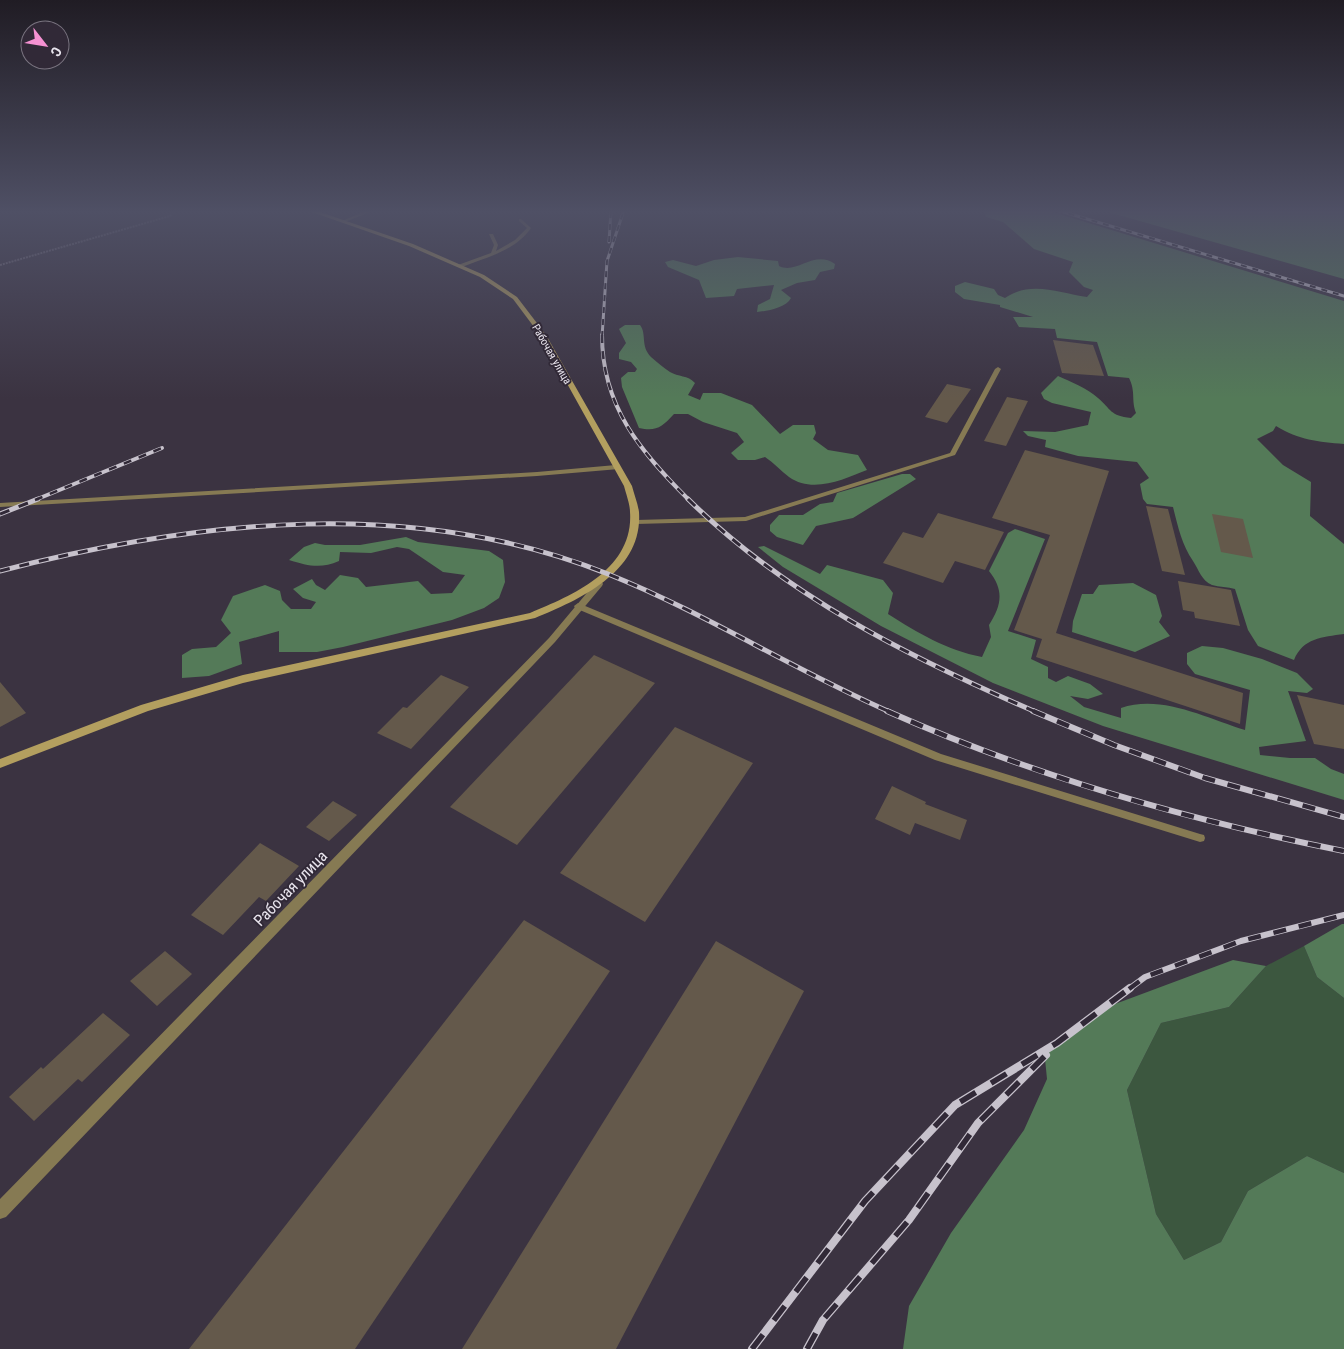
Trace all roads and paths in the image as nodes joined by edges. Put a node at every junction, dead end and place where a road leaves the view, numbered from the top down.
1 (474, 273) edge
2 (998, 369) dead end
3 (616, 467) junction
4 (0, 505) edge
5 (636, 522) junction
6 (599, 584) junction
7 (578, 606) junction
8 (0, 764) edge
9 (1200, 838) dead end
10 (0, 1211) edge

1 - 3 street, Рабочая улица
2 - 5 lane
3 - 4 street
3 - 5 street, Рабочая улица
5 - 6 street, Рабочая улица
6 - 7 street, Рабочая улица
6 - 8 street, Рабочая улица
7 - 9 lane
7 - 10 street, Рабочая улица

